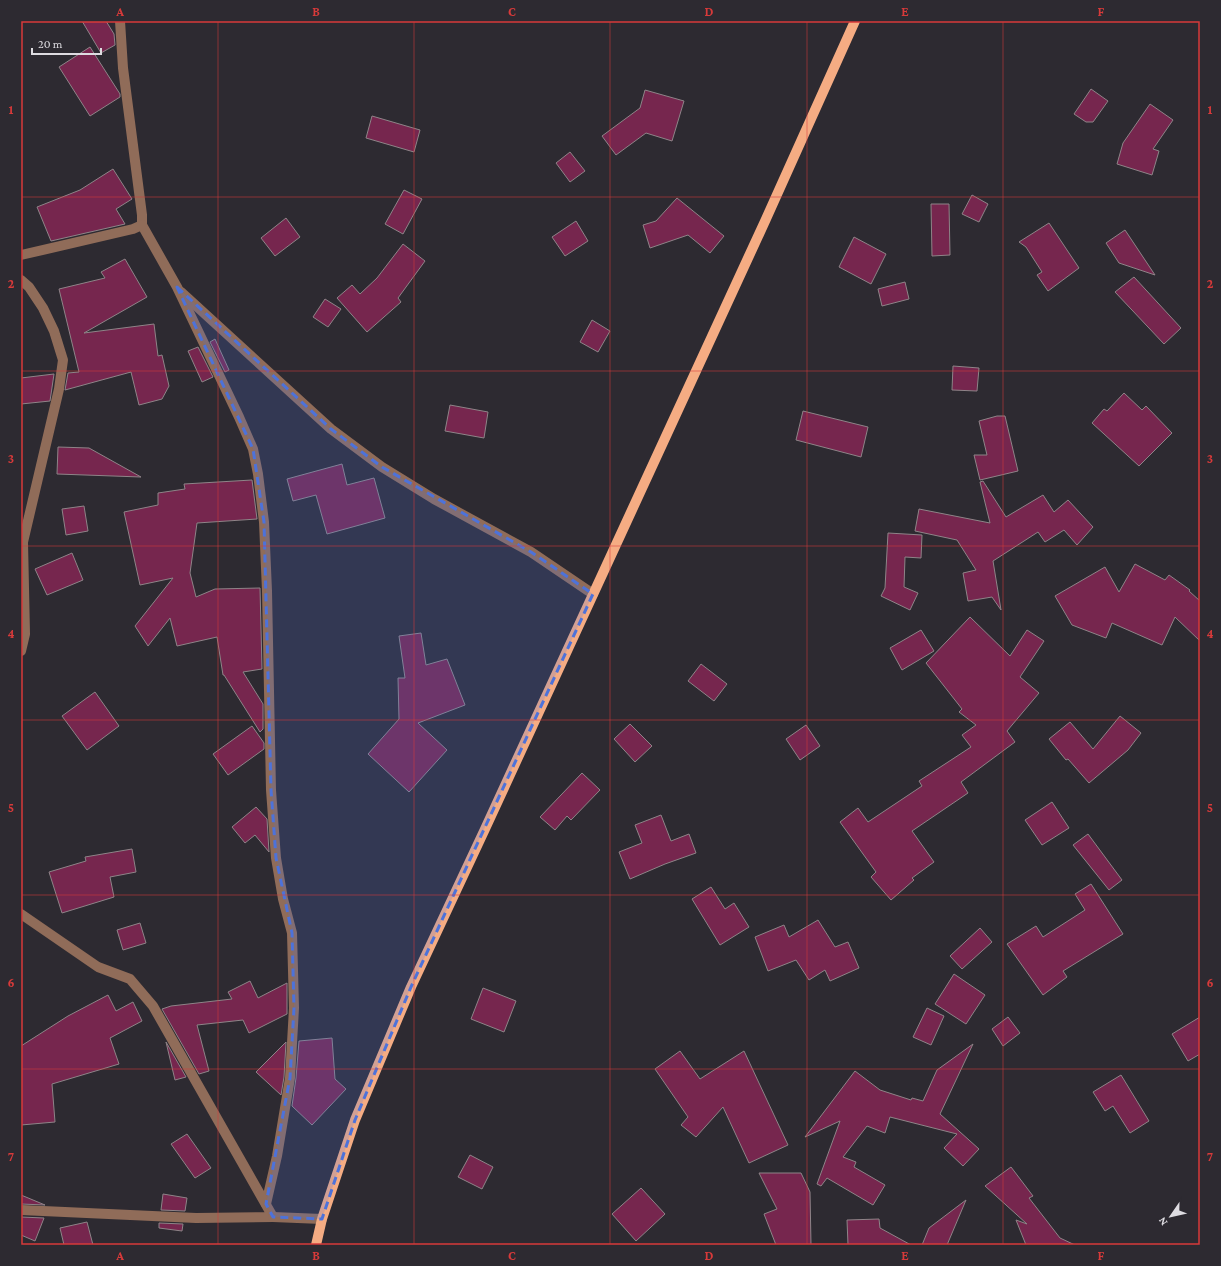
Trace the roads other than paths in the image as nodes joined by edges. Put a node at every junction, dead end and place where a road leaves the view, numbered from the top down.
1 (120, 21) edge
2 (855, 21) edge
3 (142, 225) junction
4 (21, 255) edge
5 (21, 280) edge
6 (177, 287) junction
7 (593, 594) junction
8 (21, 651) edge
9 (21, 914) edge
10 (266, 1204) junction
11 (21, 1210) edge
12 (273, 1217) junction
13 (322, 1219) junction
14 (316, 1245) edge

1 - 3 street
2 - 7 main road
3 - 4 street
3 - 6 street
5 - 8 street
6 - 7 street
6 - 10 street
7 - 13 main road
9 - 10 street
10 - 12 street
11 - 12 street
12 - 13 street
13 - 14 main road

